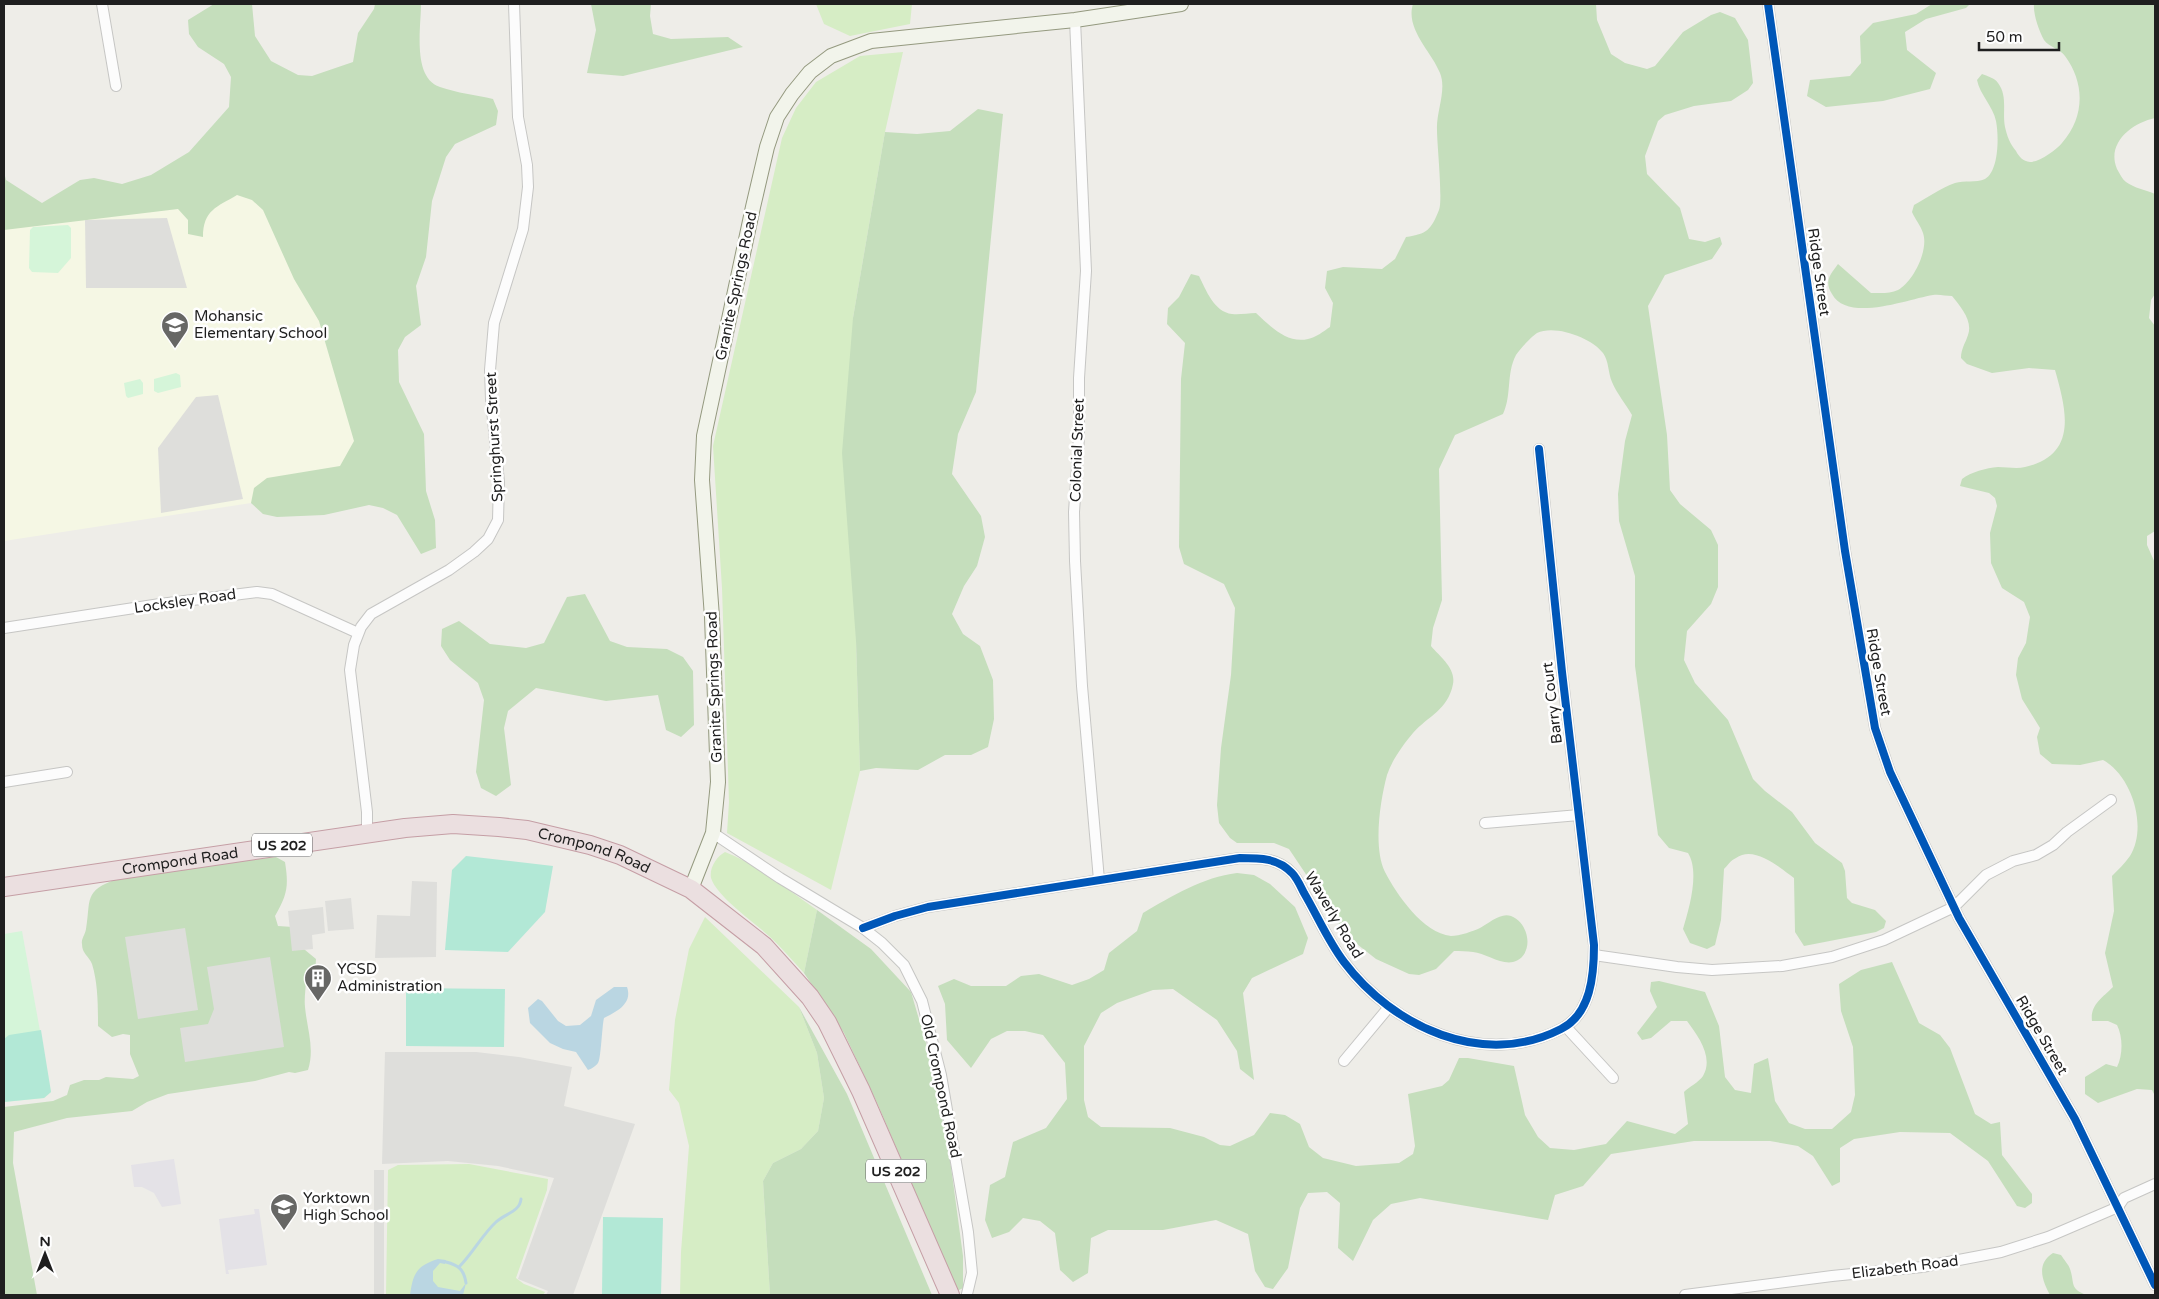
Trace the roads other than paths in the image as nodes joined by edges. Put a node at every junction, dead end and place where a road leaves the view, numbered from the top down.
1 (102, 4) edge
2 (514, 4) edge
3 (1181, 4) edge
4 (1768, 4) edge
5 (1112, 9) edge
6 (1075, 20) junction
7 (116, 86) dead end
8 (1539, 449) dead end
9 (4, 628) edge
10 (358, 633) junction
11 (67, 772) dead end
12 (4, 782) edge
13 (2111, 800) dead end
14 (1579, 815) junction
15 (1485, 823) dead end
16 (367, 833) junction
17 (713, 833) junction
18 (1099, 880) junction
19 (4, 887) edge
20 (691, 889) junction
21 (1954, 907) junction
22 (863, 928) junction
23 (1594, 955) junction
24 (1389, 1007) junction
25 (1566, 1027) junction
26 (1344, 1060) dead end
27 (1613, 1078) dead end
28 (2155, 1184) edge
29 (2118, 1207) junction
30 (2155, 1284) edge
31 (958, 1295) edge
32 (1685, 1295) edge

1 - 7 street
2 - 10 street, Springhurst Street
3 - 5 street, Granite Springs Road
4 - 21 street, Ridge Street
5 - 6 street, Granite Springs Road
6 - 17 street, Granite Springs Road
6 - 18 street, Colonial Street
8 - 14 street, Barry Court
9 - 10 street, Locksley Road
10 - 16 street, Springhurst Street
11 - 12 street
13 - 21 street
14 - 15 street
14 - 23 street, Barry Court
16 - 19 highway, Crompond Road / US 202
16 - 20 highway, Crompond Road / US 202
17 - 20 street, Granite Springs Road
17 - 22 street, Old Crompond Road
18 - 22 street, Waverly Road
18 - 24 street, Waverly Road
20 - 31 highway, Crompond Road / US 202
21 - 23 street
21 - 29 street, Ridge Street
22 - 31 street, Old Crompond Road
23 - 25 street, Waverly Road
24 - 25 street, Waverly Road
24 - 26 street
25 - 27 street
28 - 29 street, Elizabeth Road
29 - 30 street, Ridge Street
29 - 32 street, Elizabeth Road

